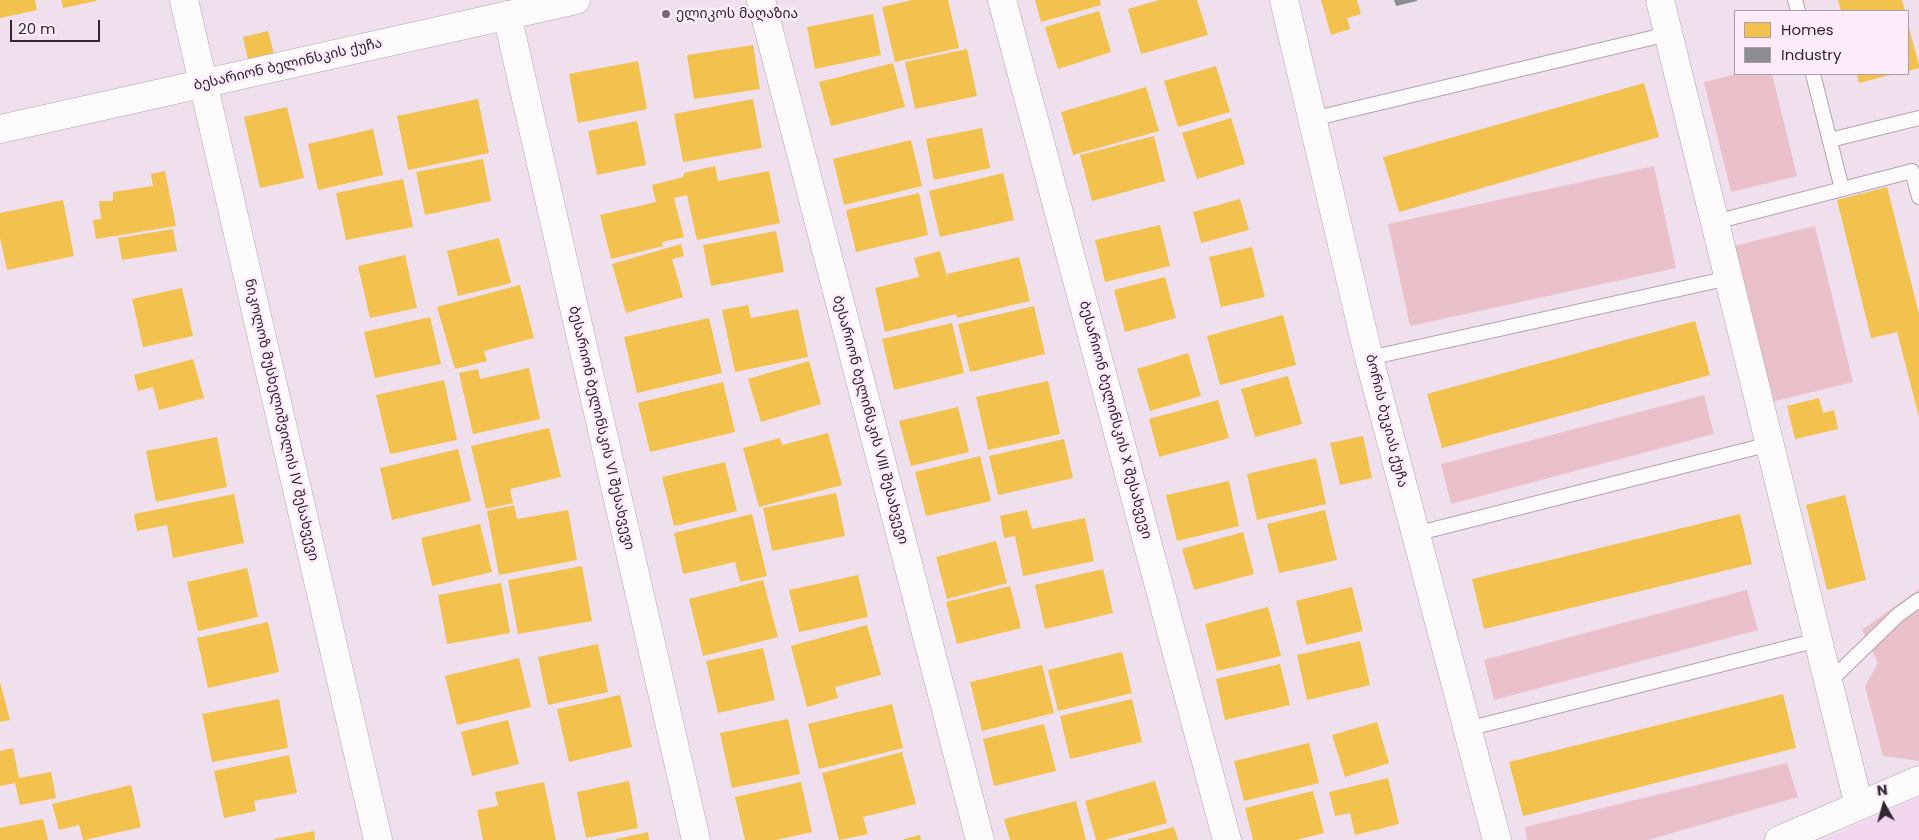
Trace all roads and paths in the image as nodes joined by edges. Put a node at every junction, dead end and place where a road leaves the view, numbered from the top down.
1 (184, 0) edge
2 (573, 0) edge
3 (761, 0) edge
4 (1002, 0) edge
5 (1284, 0) edge
6 (1660, 0) edge
7 (507, 15) junction
8 (1668, 34) junction
9 (1813, 75) edge
10 (204, 83) junction
11 (1919, 118) edge
12 (1312, 119) junction
13 (0, 129) edge
14 (1830, 140) junction
15 (1842, 188) junction
16 (1919, 198) edge
17 (1715, 222) junction
18 (1729, 278) junction
19 (1370, 358) junction
20 (1770, 444) junction
21 (1415, 534) junction
22 (1919, 600) edge
23 (1818, 640) junction
24 (1827, 684) junction
25 (1467, 729) junction
26 (1919, 780) edge
27 (1859, 806) junction
28 (378, 840) edge
29 (696, 840) edge
30 (980, 840) edge
31 (1227, 840) edge
32 (1496, 840) edge
33 (1779, 840) edge

1 - 10 street, ნიკოლოზ მუსხელიშვილის IV შესახვევი
2 - 7 street, ბესარიონ ბელინსკის ქუჩა
3 - 30 street, ბესარიონ ბელინსკის VIII შესახვევი
4 - 31 street, ბესარიონ ბელინსკის X შესახვევი
5 - 12 street, ბორის ბუკიას ქუჩა
6 - 8 street
7 - 10 street, ბესარიონ ბელინსკის ქუჩა
7 - 29 street, ბესარიონ ბელინსკის VI შესახვევი
8 - 12 lane
8 - 17 street
9 - 14 lane
10 - 13 street, ბესარიონ ბელინსკის ქუჩა
10 - 28 street, ნიკოლოზ მუსხელიშვილის IV შესახვევი
11 - 14 lane
12 - 19 street, ბორის ბუკიას ქუჩა
14 - 15 lane
15 - 16 lane
15 - 17 lane
17 - 18 street
18 - 19 lane
18 - 20 street
19 - 21 street, ბორის ბუკიას ქუჩა
20 - 21 lane
20 - 23 street
21 - 25 street, ბორის ბუკიას ქუჩა
22 - 24 lane
23 - 24 street
23 - 25 lane
24 - 27 street
25 - 32 street, ბორის ბუკიას ქუჩა
26 - 27 street
27 - 33 street

